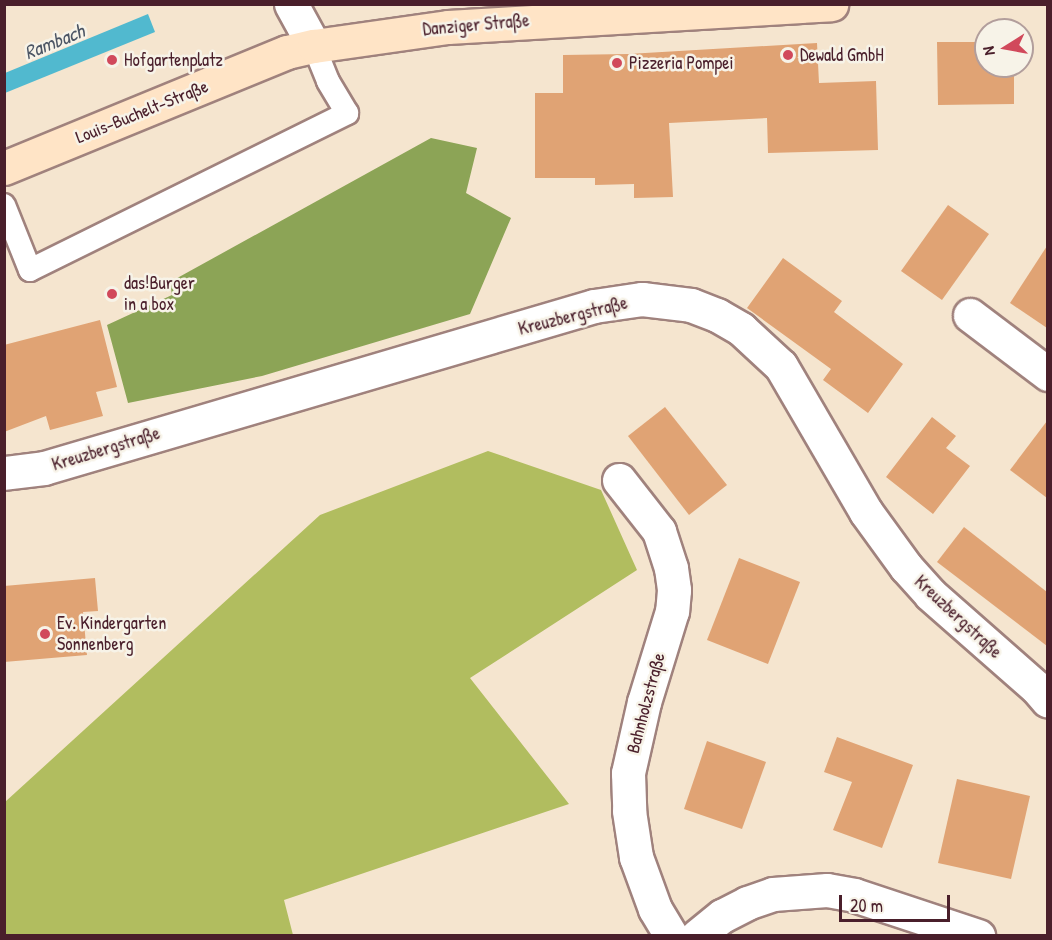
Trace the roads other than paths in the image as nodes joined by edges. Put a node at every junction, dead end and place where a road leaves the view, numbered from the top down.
1 (291, 4) edge
2 (831, 4) edge
3 (691, 8) edge
4 (314, 46) junction
5 (4, 168) edge
6 (4, 205) edge
7 (970, 315) dead end
8 (1047, 374) edge
9 (4, 473) edge
10 (619, 480) dead end
11 (1047, 701) edge
12 (671, 936) edge
13 (697, 936) edge
14 (978, 936) edge

1 - 4 street
2 - 3 main road, Danziger Straße
3 - 4 main road, Danziger Straße
4 - 5 main road, Louis-Buchelt-Straße
4 - 6 lane
7 - 8 street
9 - 11 street, Kreuzbergstraße
10 - 12 street, Bahnholzstraße
13 - 14 street

